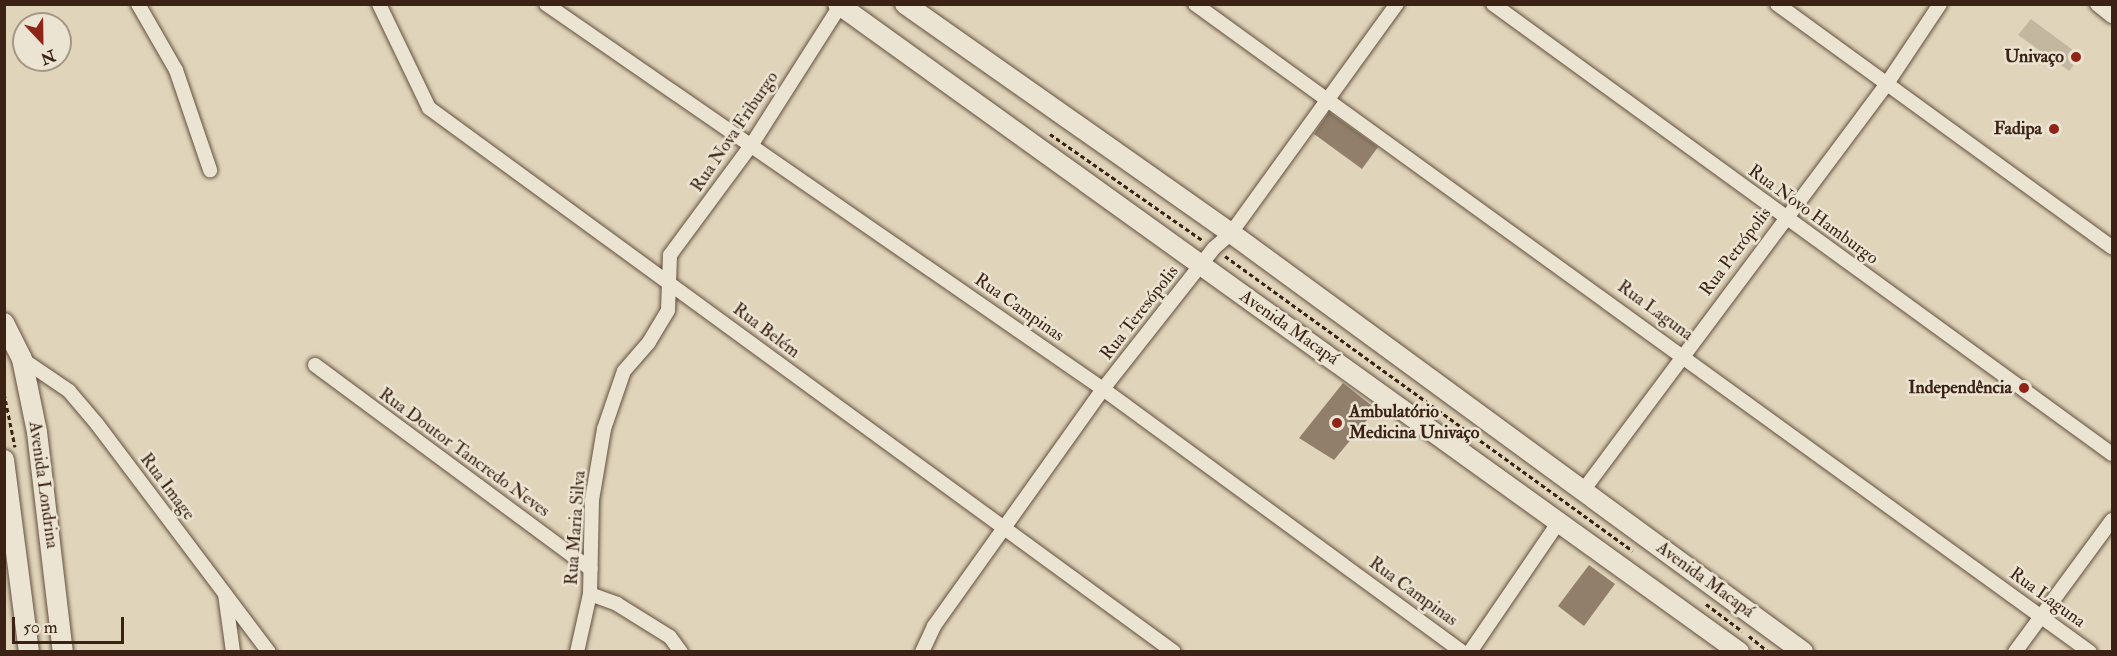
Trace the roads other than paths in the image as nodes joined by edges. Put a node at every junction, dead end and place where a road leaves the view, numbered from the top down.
1 (138, 4) edge
2 (379, 4) edge
3 (546, 4) edge
4 (906, 4) edge
5 (1195, 4) edge
6 (1397, 4) edge
7 (1493, 4) edge
8 (1777, 4) edge
9 (1940, 4) edge
10 (2097, 4) edge
11 (839, 5) edge
12 (2112, 16) edge
13 (1886, 85) junction
14 (1331, 99) junction
15 (752, 144) junction
16 (210, 170) dead end
17 (1784, 217) junction
18 (1231, 233) junction
19 (2112, 247) edge
20 (1200, 265) junction
21 (666, 279) junction
22 (4, 323) edge
23 (1682, 353) junction
24 (22, 359) junction
25 (315, 365) dead end
26 (1103, 389) junction
27 (2112, 454) edge
28 (4, 460) edge
29 (1582, 492) junction
30 (1560, 520) junction
31 (2112, 520) edge
32 (1001, 530) junction
33 (591, 569) junction
34 (225, 592) junction
35 (590, 594) junction
36 (2042, 616) junction
37 (26, 629) junction
38 (60, 630) junction
39 (29, 651) edge
40 (63, 651) edge
41 (233, 651) edge
42 (269, 651) edge
43 (577, 651) edge
44 (681, 651) edge
45 (922, 651) edge
46 (1174, 651) edge
47 (1463, 651) edge
48 (1470, 651) edge
49 (1739, 651) edge
50 (1803, 651) edge
51 (2015, 651) edge
52 (2090, 651) edge

1 - 16 street
2 - 21 street, Rua Belém
3 - 15 street, Rua Campinas
4 - 18 main road, Avenida Macapá
5 - 14 street, Rua Laguna
6 - 14 street, Rua Teresópolis
7 - 17 street, Rua Novo Hamburgo
8 - 13 street
9 - 13 street, Rua Petrópolis
10 - 12 street
11 - 15 street, Rua Nova Friburgo
11 - 20 main road, Avenida Macapá
13 - 17 street, Rua Petrópolis
13 - 19 street
14 - 18 street, Rua Teresópolis
14 - 23 street, Rua Laguna
15 - 21 street, Rua Nova Friburgo
15 - 26 street, Rua Campinas
17 - 23 street, Rua Petrópolis
17 - 27 street, Rua Novo Hamburgo
18 - 20 street, Rua Teresópolis
18 - 29 main road, Avenida Macapá
20 - 26 street, Rua Teresópolis
20 - 30 main road, Avenida Macapá
21 - 32 street, Rua Belém
21 - 33 street, Rua Maria Silva
22 - 24 main road, Avenida Londrina
23 - 29 street, Rua Petrópolis
23 - 36 street, Rua Laguna
24 - 34 street, Rua Image
24 - 38 main road, Avenida Londrina
25 - 33 street, Rua Doutor Tancredo Neves
26 - 32 street, Rua Teresópolis
26 - 47 street, Rua Campinas
28 - 37 main road, Avenida Londrina
29 - 50 main road, Avenida Macapá
30 - 48 street
30 - 49 main road, Avenida Macapá
31 - 36 street
32 - 45 street, Rua Teresópolis
32 - 46 street, Rua Belém
33 - 35 street, Rua Maria Silva
34 - 41 street
34 - 42 street, Rua Image
35 - 43 street, Rua Maria Silva
35 - 44 street
36 - 51 street
36 - 52 street, Rua Laguna
37 - 38 main road
37 - 39 main road, Avenida Londrina
38 - 40 main road, Avenida Londrina

